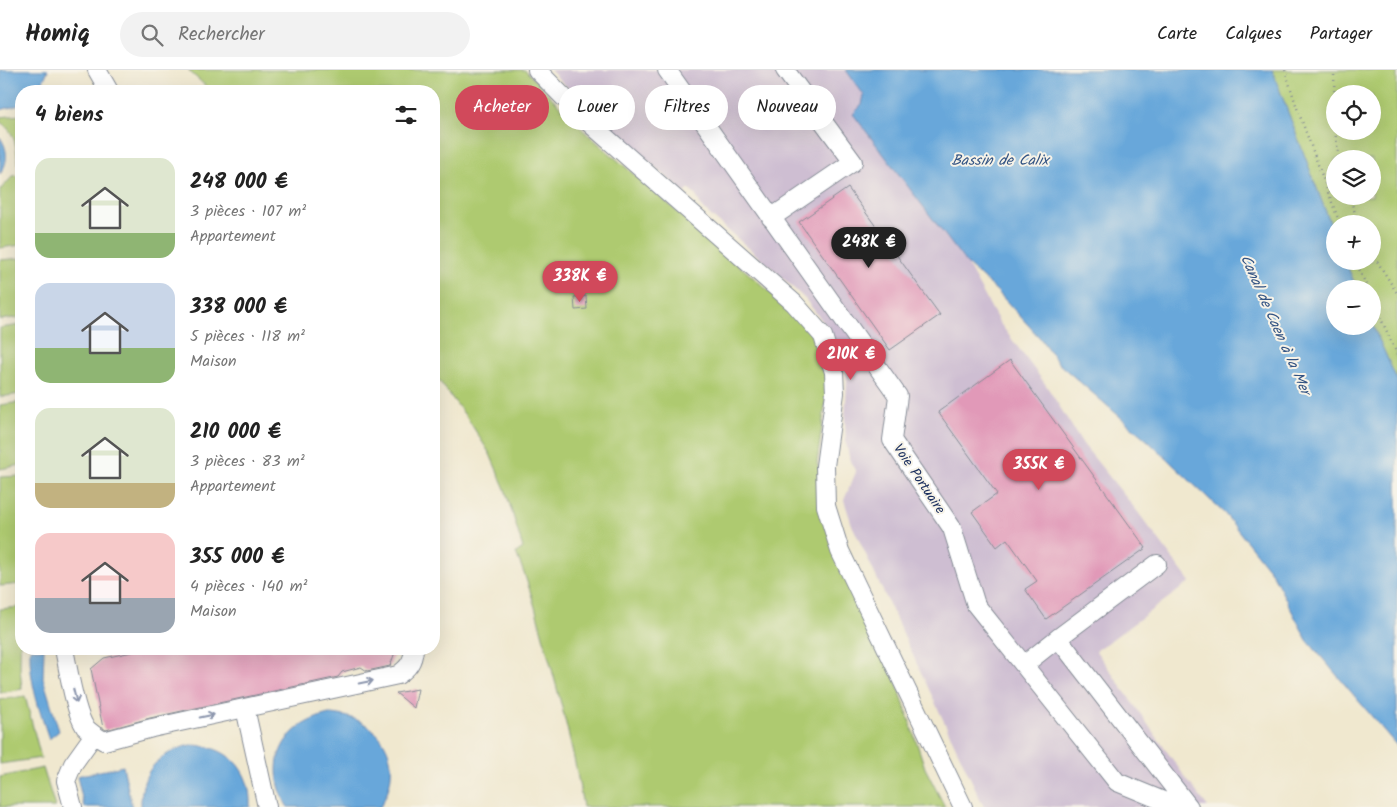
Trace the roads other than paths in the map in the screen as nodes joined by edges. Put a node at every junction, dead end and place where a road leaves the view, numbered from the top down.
1 (97, 70) edge
2 (537, 70) edge
3 (666, 70) edge
4 (785, 70) edge
5 (106, 85) edge
6 (771, 218) junction
7 (1157, 564) dead end
8 (1058, 638) junction
9 (66, 655) edge
10 (413, 655) edge
11 (1024, 665) junction
12 (245, 708) junction
13 (94, 736) junction
14 (73, 807) edge
15 (267, 807) edge
16 (963, 807) edge
17 (1178, 807) edge
18 (1189, 807) edge

1 - 5 street
2 - 16 street
3 - 6 street, Voie Portuaire
4 - 6 street
6 - 11 street, Voie Portuaire
7 - 8 street
8 - 11 street
8 - 18 street
9 -> 13 street
12 -> 10 street
11 - 17 street, Voie Portuaire
13 -> 12 street
12 - 15 street
13 - 14 street

